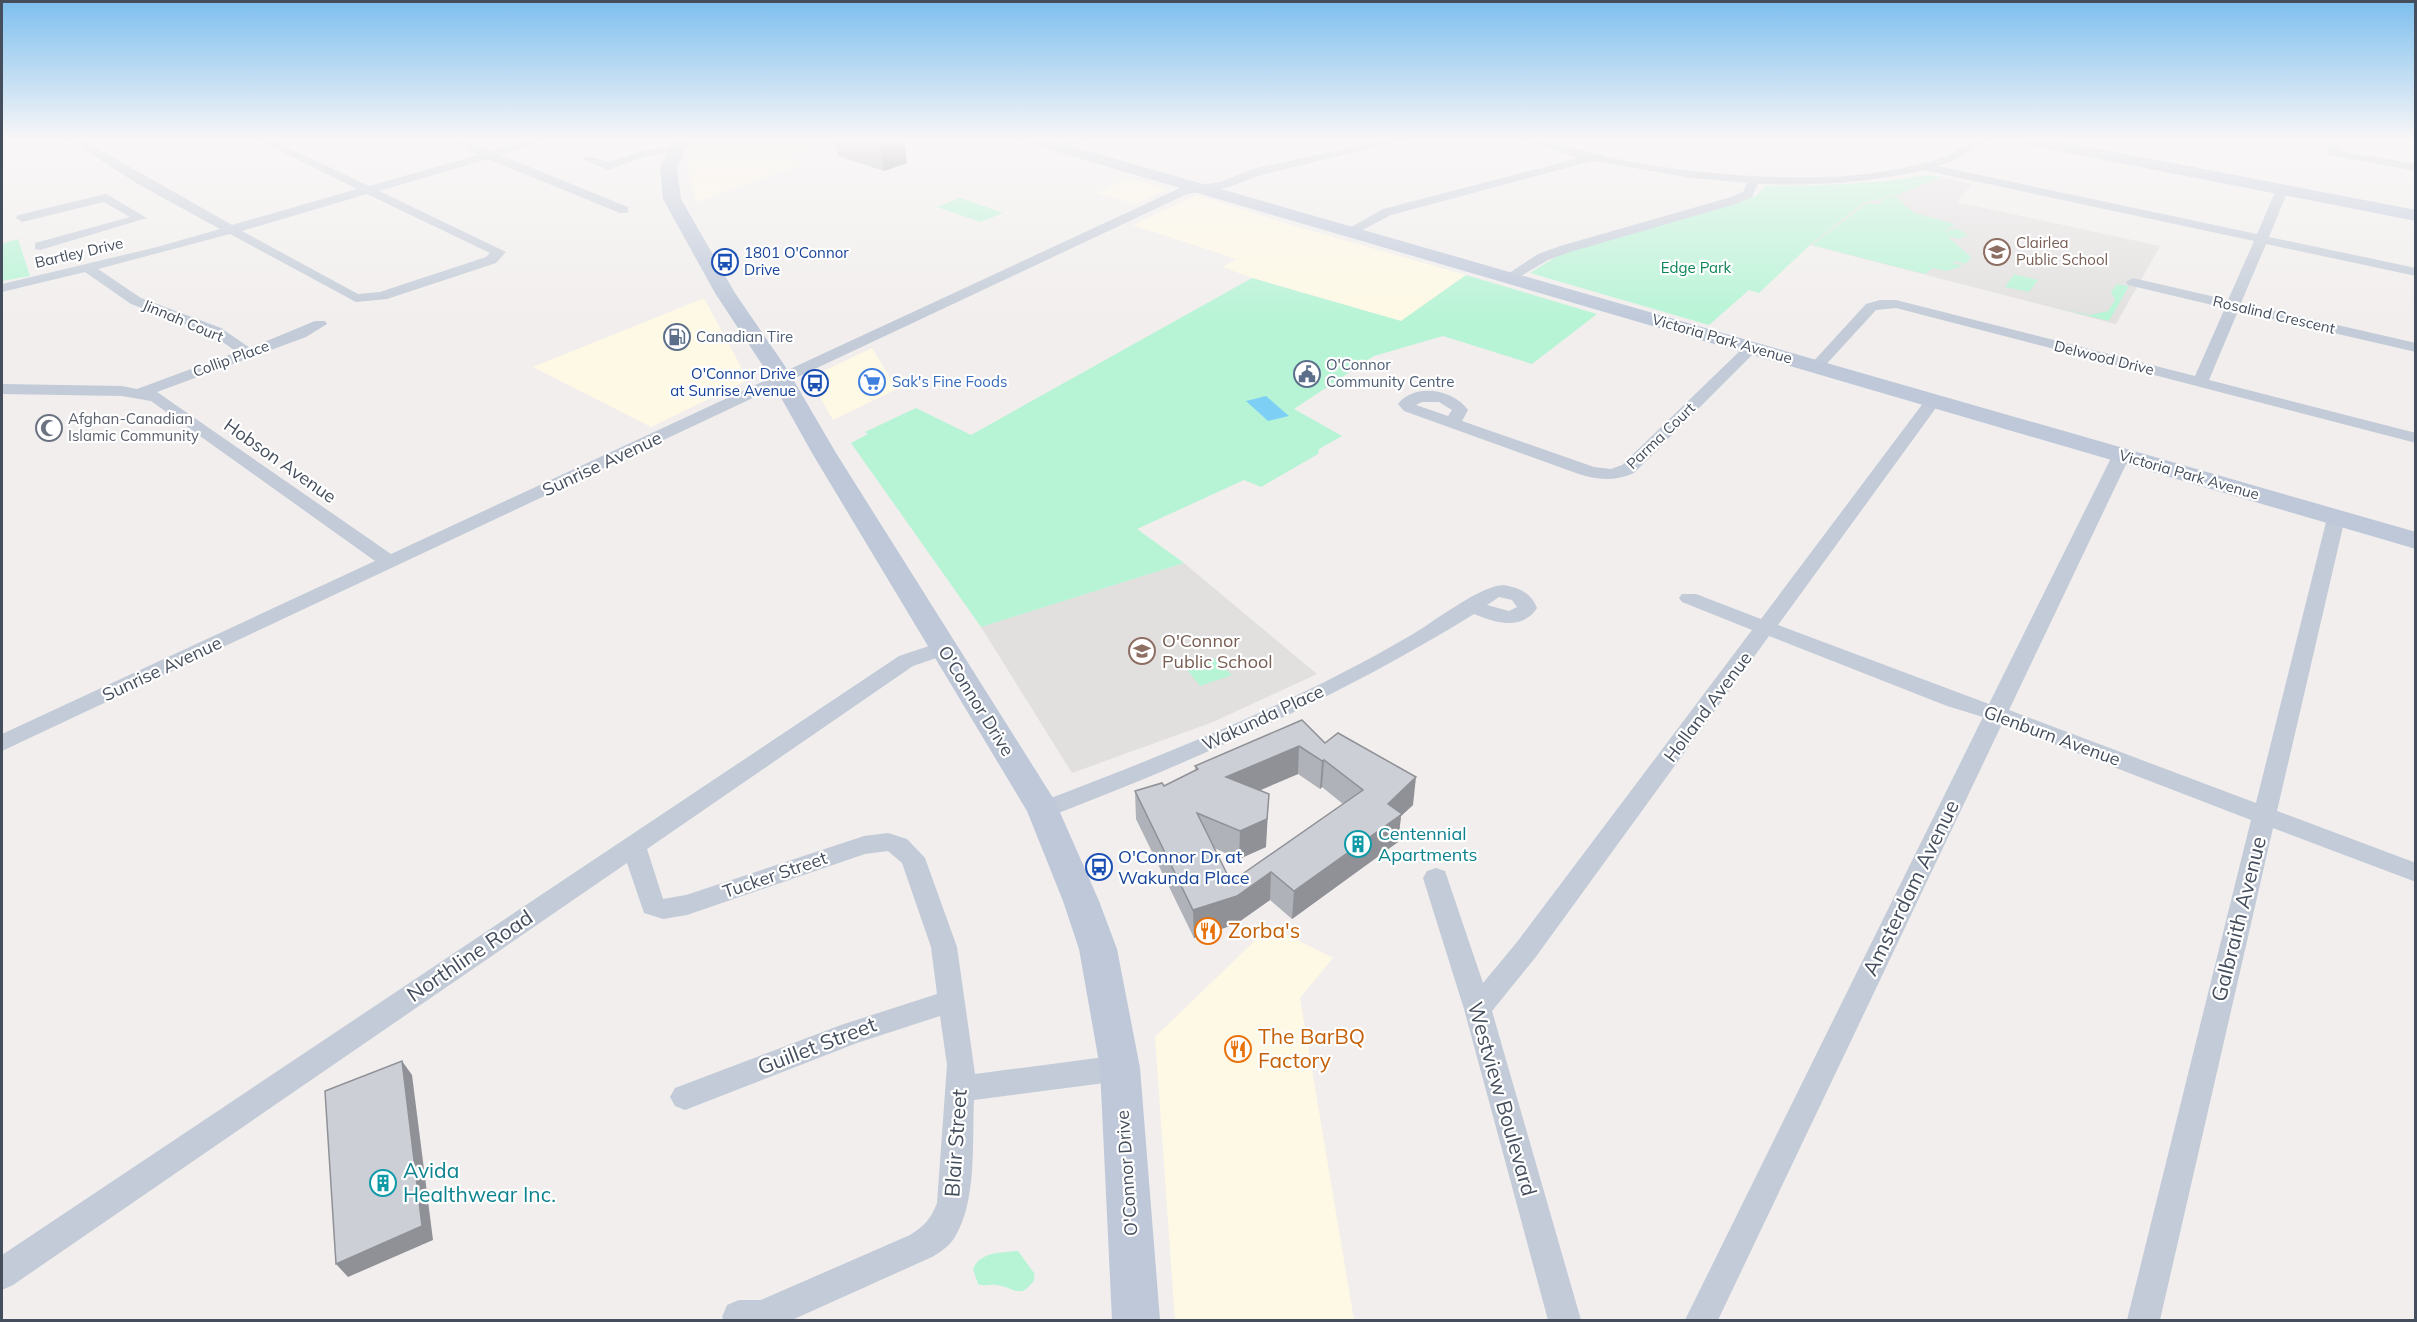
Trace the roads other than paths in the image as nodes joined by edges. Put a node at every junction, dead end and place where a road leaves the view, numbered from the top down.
1 (98, 201) edge
2 (111, 201) edge
3 (178, 201) edge
4 (331, 201) edge
5 (390, 201) edge
6 (601, 201) edge
7 (673, 201) edge
8 (1164, 201) edge
9 (1245, 201) edge
10 (1431, 201) edge
11 (1733, 201) edge
12 (2079, 201) edge
13 (2277, 201) edge
14 (2337, 201) edge
15 (624, 210) dead end
16 (2415, 216) edge
17 (233, 230) junction
18 (1350, 231) junction
19 (2260, 240) junction
20 (40, 246) junction
21 (89, 268) junction
22 (2415, 272) edge
23 (50, 278) junction
24 (1511, 278) junction
25 (2133, 282) dead end
26 (2, 288) edge
27 (2232, 305) junction
28 (320, 324) dead end
29 (1751, 348) junction
30 (2415, 348) edge
31 (248, 353) junction
32 (1816, 367) junction
33 (782, 379) junction
34 (2200, 382) junction
35 (2, 389) edge
36 (141, 393) junction
37 (1933, 401) junction
38 (1452, 423) dead end
39 (2415, 438) edge
40 (2121, 456) junction
41 (2336, 518) junction
42 (2415, 541) edge
43 (391, 563) junction
44 (1689, 598) dead end
45 (1474, 607) dead end
46 (1767, 628) junction
47 (944, 648) junction
48 (1995, 713) junction
49 (2, 743) edge
50 (1043, 810) junction
51 (2265, 816) junction
52 (898, 845) joint
53 (634, 846) junction
54 (2415, 873) edge
55 (1436, 878) dead end
56 (950, 1001) junction
57 (1478, 1009) junction
58 (1120, 1068) junction
59 (960, 1089) junction
60 (685, 1097) dead end
61 (2, 1274) edge
62 (739, 1317) dead end
63 (1136, 1320) edge
64 (1564, 1320) edge
65 (1701, 1320) edge
66 (2143, 1320) edge

1 - 20 street
2 - 20 street
3 - 17 street
4 - 17 street, Bartley Drive
5 - 17 street
6 - 15 street
7 - 33 main road, O'Connor Drive
8 - 33 street, Sunrise Avenue
9 - 18 main road, Victoria Park Avenue
10 - 18 street
11 - 24 street
12 - 19 street
13 - 19 street
14 - 16 main road
17 - 21 street, Bartley Drive
18 - 24 main road, Victoria Park Avenue
19 - 22 street
19 - 27 street
20 - 23 street
21 - 23 street, Bartley Drive
21 - 31 street, Jinnah Court
23 - 26 street, Bartley Drive
24 - 29 main road, Victoria Park Avenue
25 - 27 street, Rosalind Crescent
27 - 30 street, Rosalind Crescent
27 - 34 street
28 - 31 street, Collip Place
29 - 32 main road, Victoria Park Avenue
29 - 38 street, Parma Court
31 - 36 street, Collip Place
32 - 34 street, Delwood Drive
32 - 37 main road, Victoria Park Avenue
33 - 43 street, Sunrise Avenue
33 - 47 main road, O'Connor Drive
34 - 39 street, Delwood Drive
35 - 36 street, Hobson Avenue
36 - 43 street, Hobson Avenue
37 - 40 main road, Victoria Park Avenue
37 - 46 street, Holland Avenue
40 - 41 main road, Victoria Park Avenue
40 - 48 street, Amsterdam Avenue
41 - 42 main road, Victoria Park Avenue
41 - 51 street, Galbraith Avenue
43 - 49 street, Sunrise Avenue
44 - 46 street, Glenburn Avenue
45 - 50 street, Wakunda Place
46 - 48 street, Glenburn Avenue
46 - 57 street, Holland Avenue
47 - 50 main road, O'Connor Drive
47 - 53 street, Northline Road
48 - 51 street, Glenburn Avenue
48 - 65 street, Amsterdam Avenue
50 - 58 main road, O'Connor Drive
51 - 54 street, Glenburn Avenue
51 - 66 street, Galbraith Avenue
52 - 53 street, Tucker Street
52 - 56 street, Blair Street
53 - 61 street, Northline Road
55 - 57 street, Westview Boulevard
56 - 59 street, Blair Street
56 - 60 street, Guillet Street
57 - 64 street, Westview Boulevard
58 - 59 street
58 - 63 main road, O'Connor Drive
59 - 62 street, Blair Street

